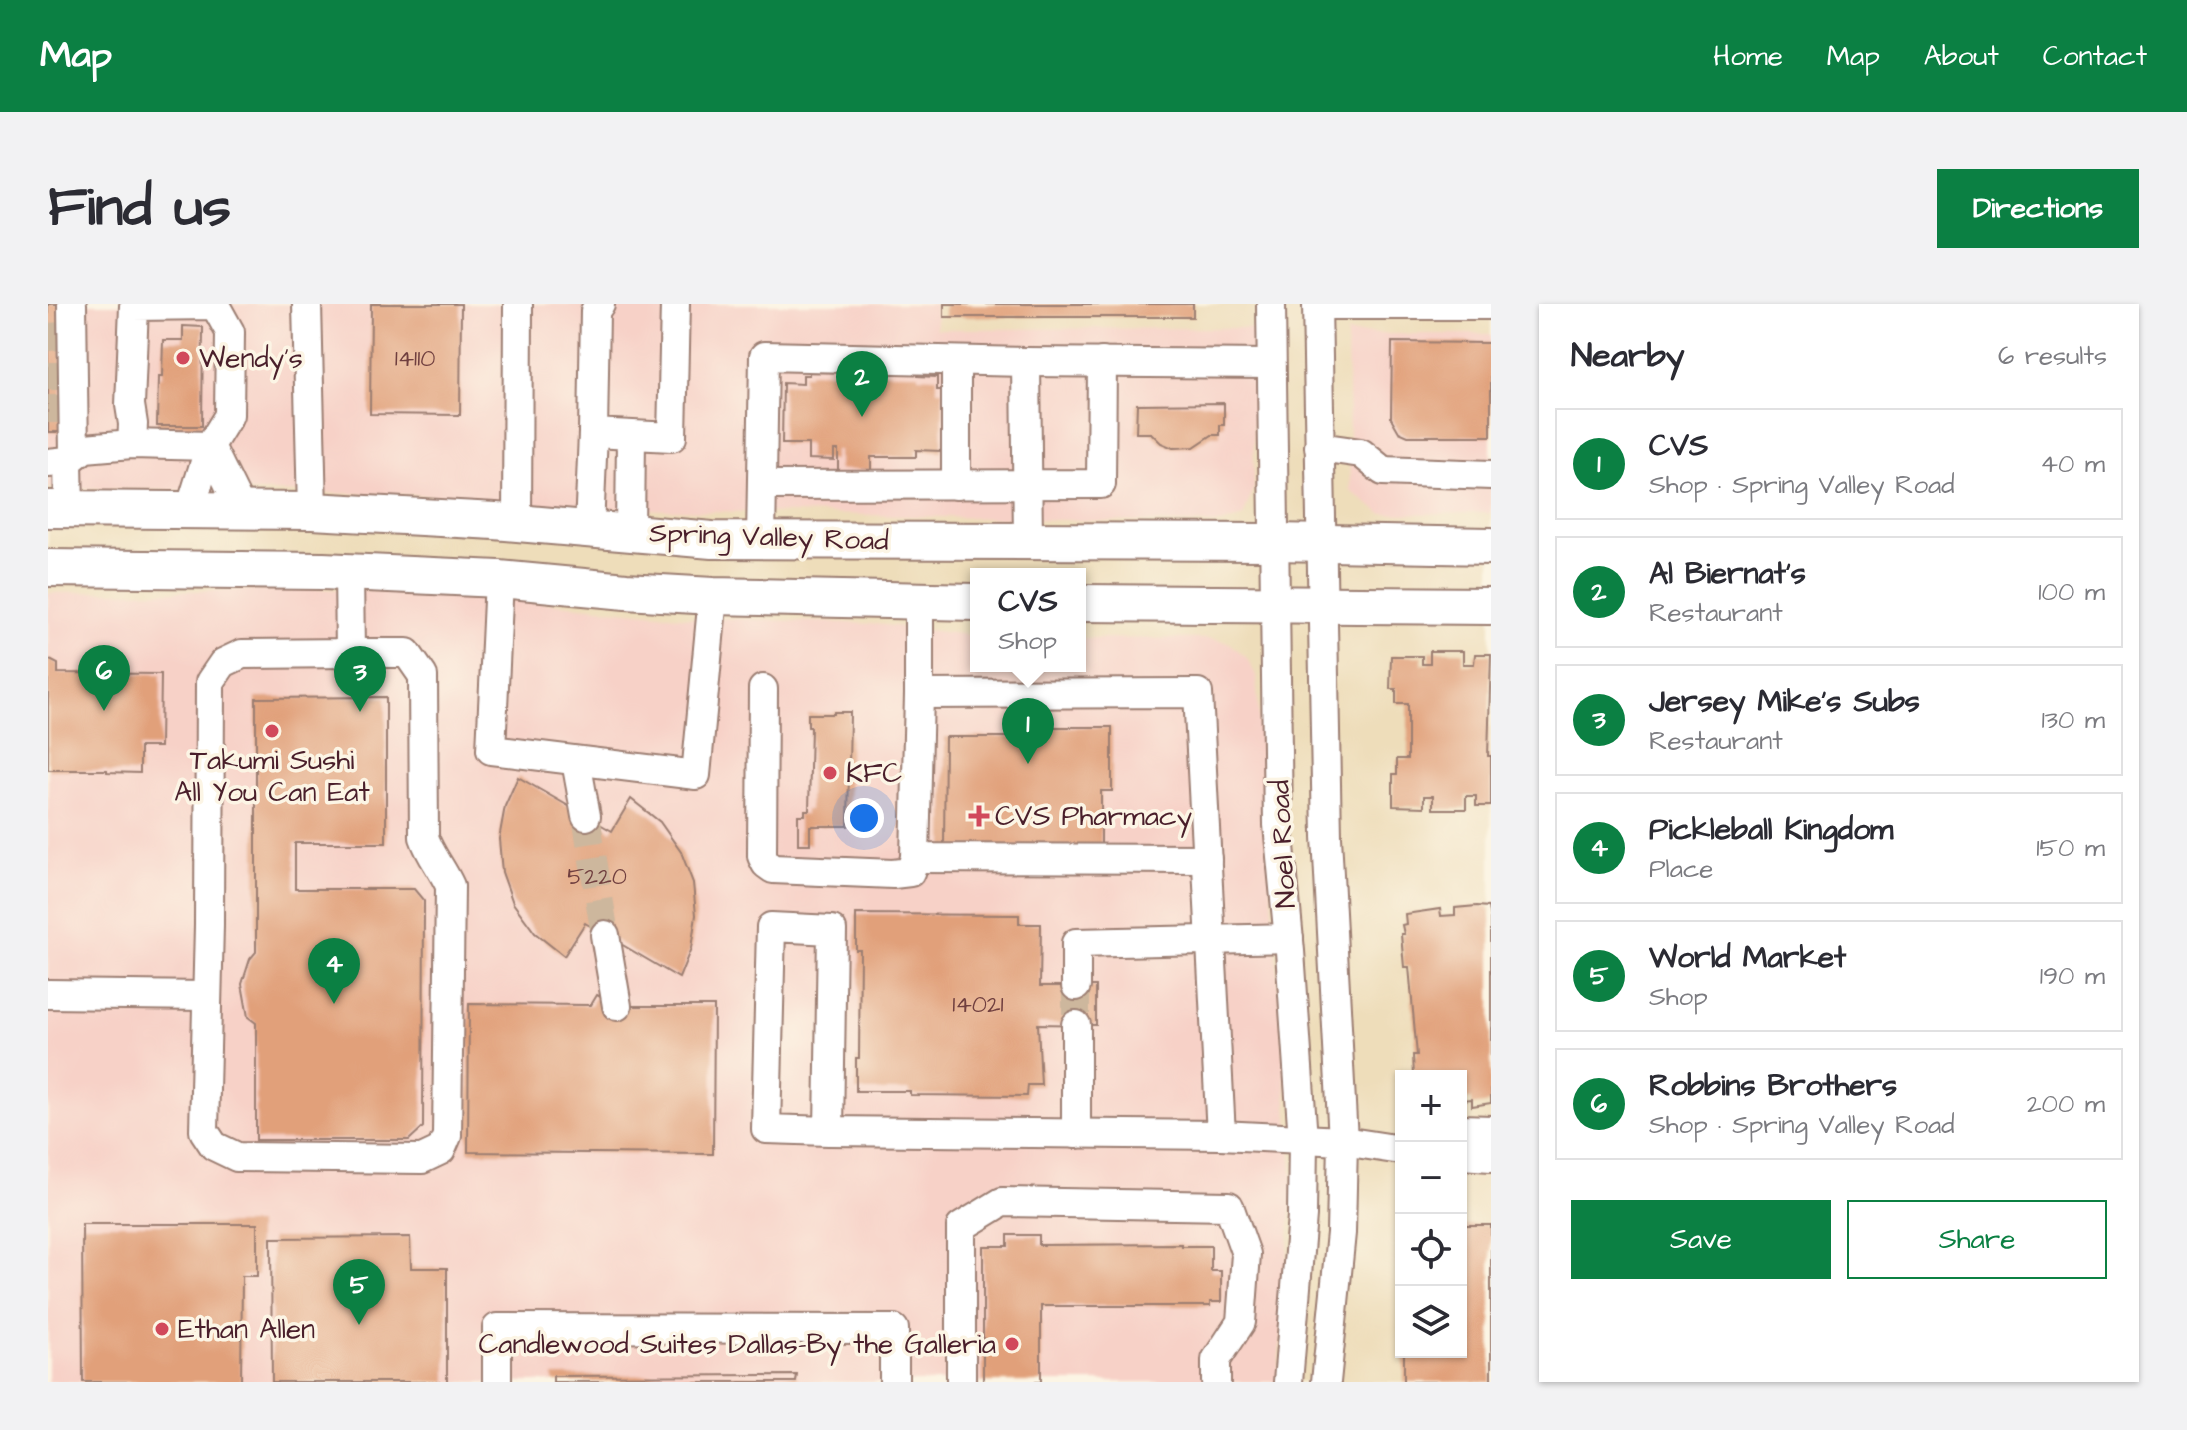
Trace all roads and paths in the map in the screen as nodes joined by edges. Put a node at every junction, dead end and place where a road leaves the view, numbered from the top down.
1 (72, 304) edge
2 (307, 304) edge
3 (518, 304) edge
4 (600, 304) edge
5 (675, 304) edge
6 (1271, 304) edge
7 (1317, 304) edge
8 (1438, 304) edge
9 (134, 305) edge
10 (1491, 305) edge
11 (62, 336) dead end
12 (956, 362) junction
13 (1026, 362) junction
14 (1102, 362) junction
15 (1271, 364) junction
16 (67, 376) junction
17 (61, 409) dead end
18 (593, 433) junction
19 (631, 436) junction
20 (132, 444) junction
21 (210, 446) junction
22 (1319, 447) junction
23 (63, 460) edge
24 (1491, 475) edge
25 (762, 485) junction
26 (956, 485) junction
27 (1028, 486) junction
28 (59, 509) edge
29 (190, 510) junction
30 (242, 511) junction
31 (312, 511) junction
32 (517, 523) junction
33 (589, 530) junction
34 (630, 533) junction
35 (712, 540) junction
36 (761, 541) junction
37 (1028, 541) junction
38 (1274, 542) junction
39 (1321, 543) junction
40 (1491, 546) edge
41 (48, 568) edge
42 (336, 571) junction
43 (499, 579) junction
44 (713, 596) junction
45 (919, 601) junction
46 (970, 602) edge
47 (1086, 603) edge
48 (1322, 605) junction
49 (1274, 606) junction
50 (1491, 606) edge
51 (350, 653) junction
52 (763, 689) dead end
53 (919, 694) junction
54 (576, 761) junction
55 (586, 816) tunnel mouth
56 (915, 858) junction
57 (1207, 859) junction
58 (605, 935) tunnel mouth
59 (1289, 938) junction
60 (1211, 941) junction
61 (1076, 986) tunnel mouth
62 (48, 994) edge
63 (206, 996) junction
64 (617, 1006) dead end
65 (1076, 1025) tunnel mouth
66 (1467, 1129) edge
67 (1491, 1130) edge
68 (829, 1131) junction
69 (1395, 1131) edge
70 (1076, 1134) junction
71 (1221, 1135) junction
72 (1303, 1140) junction
73 (1343, 1141) junction
74 (1395, 1149) edge
75 (1467, 1155) edge
76 (1491, 1157) edge
77 (497, 1382) edge
78 (894, 1382) edge
79 (961, 1382) edge
80 (1216, 1382) edge
81 (1288, 1382) edge
82 (1326, 1382) edge

1 - 16 street
2 - 31 street
3 - 32 street
4 - 18 street
5 - 19 street
6 - 15 street, Noel Road
7 - 8 street
7 - 22 street, Noel Road
8 - 10 street
9 - 20 street
9 - 21 street
11 - 16 street
12 - 13 street
12 - 25 street
12 - 26 street
13 - 14 street
13 - 27 street
14 - 15 street
14 - 27 street
15 - 38 street, Noel Road
16 - 17 street
16 - 23 street
18 - 19 street
18 - 33 street
19 - 34 street
20 - 21 street
20 - 23 street
21 - 29 street
21 - 30 street
22 - 24 street
22 - 39 street, Noel Road
23 - 28 street
25 - 26 street
25 - 36 street
26 - 27 street
27 - 37 street
28 - 29 main road, Spring Valley Road
29 - 30 main road, Spring Valley Road
30 - 31 main road, Spring Valley Road
31 - 32 main road, Spring Valley Road
31 - 42 main road
32 - 33 main road, Spring Valley Road
33 - 34 main road, Spring Valley Road
34 - 35 main road, Spring Valley Road
35 - 36 main road, Spring Valley Road
35 - 44 main road
36 - 37 main road, Spring Valley Road
37 - 38 main road, Spring Valley Road
38 - 39 main road, Spring Valley Road
38 - 49 street, Noel Road
39 - 40 main road, Spring Valley Road
39 - 48 street, Noel Road
41 - 42 main road, Spring Valley Road
42 - 43 main road, Spring Valley Road
42 - 51 street
43 - 44 main road, Spring Valley Road
43 - 54 street
44 - 45 main road, Spring Valley Road
44 - 54 street
45 - 46 main road, Spring Valley Road
45 - 53 street
47 - 49 main road
48 - 49 main road
48 - 50 main road
48 - 73 street, Noel Road
49 - 59 street, Noel Road
51 - 63 street
51 - 63 street
52 - 56 street
53 - 56 street
53 - 57 street
54 - 55 street
56 - 57 street
57 - 60 street
58 - 64 street
59 - 60 street
59 - 72 street, Noel Road
60 - 61 street
60 - 71 street
62 - 63 street
65 - 70 street
66 - 67 street
68 - 68 street
68 - 70 street
69 - 73 street
70 - 71 street
71 - 72 street
72 - 73 street
72 - 81 street, Noel Road
73 - 74 street
73 - 82 street, Noel Road
75 - 76 street
77 - 78 street
79 - 80 street

